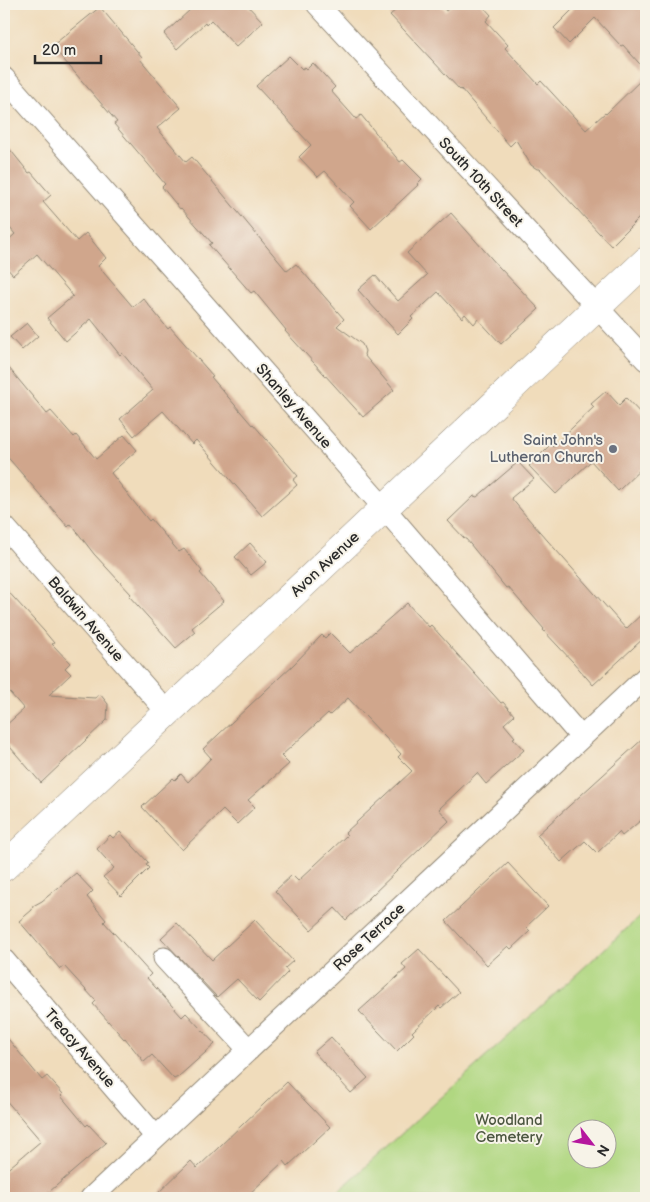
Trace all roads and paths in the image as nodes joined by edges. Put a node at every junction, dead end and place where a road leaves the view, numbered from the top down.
1 (316, 4) edge
2 (4, 78) edge
3 (646, 261) edge
4 (597, 308) junction
5 (646, 360) edge
6 (384, 508) junction
7 (4, 526) edge
8 (646, 677) edge
9 (168, 712) junction
10 (581, 737) junction
11 (4, 867) edge
12 (164, 958) dead end
13 (4, 960) edge
14 (249, 1050) junction
15 (156, 1137) junction
16 (91, 1198) edge

1 - 4 street, South 10th Street
2 - 6 street, Shanley Avenue
3 - 4 street, Avon Avenue
4 - 5 street, South 10th Street
4 - 6 street, Avon Avenue
6 - 9 street, Avon Avenue
6 - 10 street, Shanley Avenue
7 - 9 street, Baldwin Avenue
8 - 10 street, Rose Terrace
9 - 11 street, Avon Avenue
10 - 14 street, Rose Terrace
12 - 14 street
13 - 15 street, Treacy Avenue
14 - 15 street, Rose Terrace
15 - 16 street, Rose Terrace

